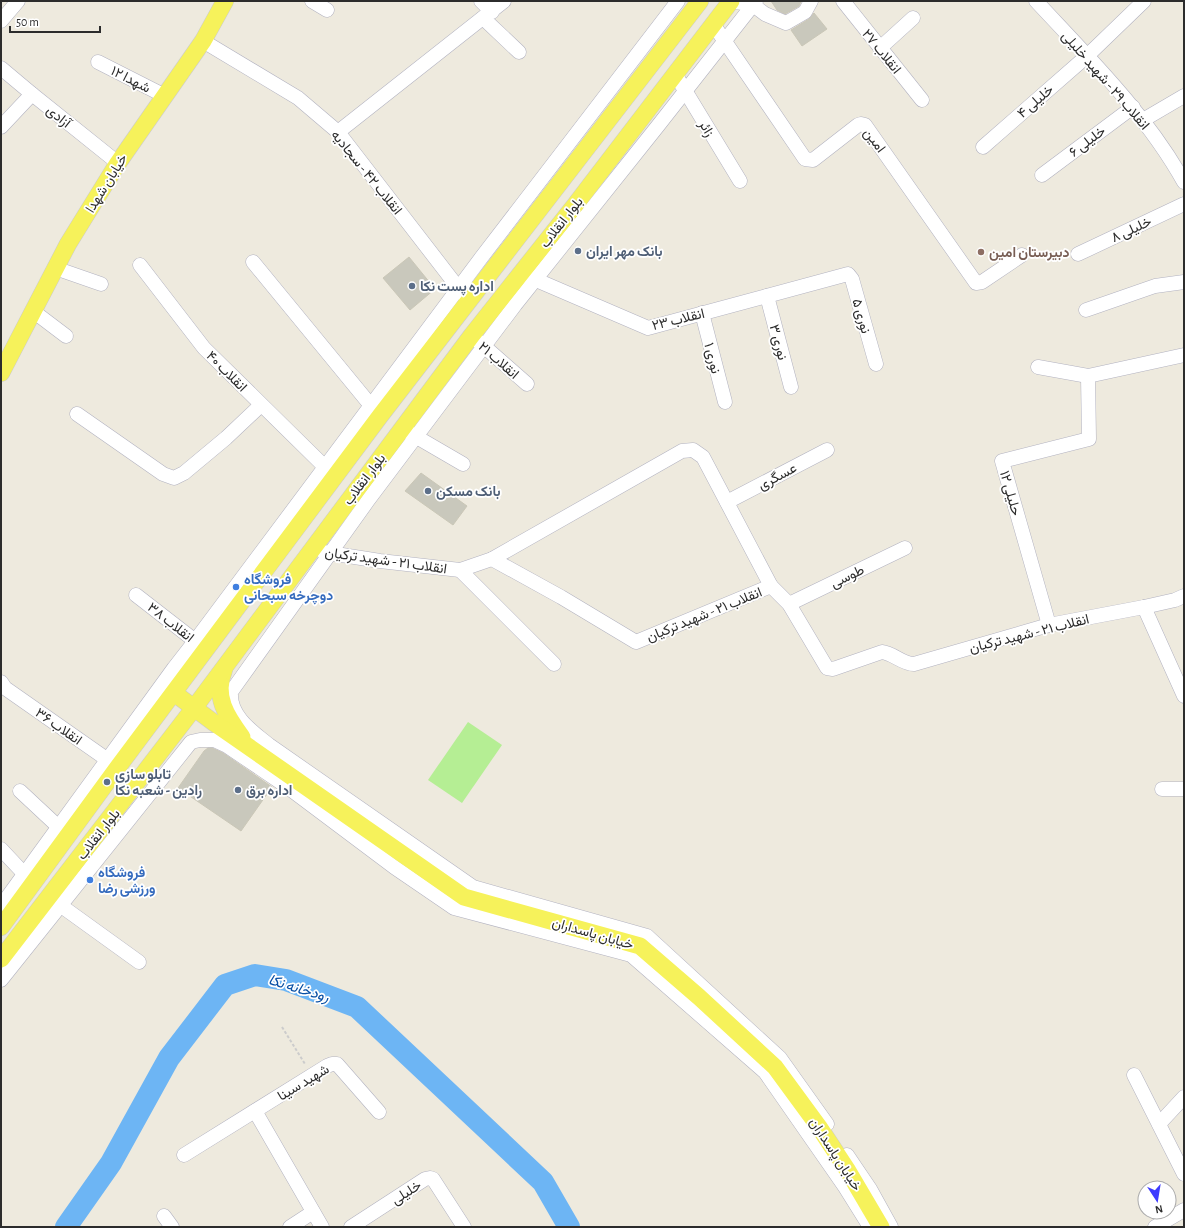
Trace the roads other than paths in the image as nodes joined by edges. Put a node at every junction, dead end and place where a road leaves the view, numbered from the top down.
1 (18, 1) edge
2 (225, 1) edge
3 (312, 1) edge
4 (481, 1) edge
5 (504, 1) edge
6 (678, 1) edge
7 (700, 1) edge
8 (731, 1) edge
9 (811, 1) edge
10 (843, 1) edge
11 (1036, 1) edge
12 (1144, 1) edge
13 (754, 3) edge
14 (327, 10) dead end
15 (488, 15) junction
16 (913, 18) dead end
17 (1, 21) edge
18 (713, 24) junction
19 (725, 41) junction
20 (203, 42) junction
21 (880, 48) junction
22 (519, 52) dead end
23 (1087, 56) junction
24 (98, 62) dead end
25 (1, 68) edge
26 (675, 74) junction
27 (685, 91) junction
28 (32, 94) junction
29 (165, 96) junction
30 (1184, 96) edge
31 (922, 100) dead end
32 (1133, 107) junction
33 (1143, 120) junction
34 (606, 123) junction
35 (1, 127) edge
36 (338, 132) junction
37 (628, 136) junction
38 (983, 147) dead end
39 (1178, 158) edge
40 (118, 163) junction
41 (1042, 175) dead end
42 (740, 181) dead end
43 (1184, 182) edge
44 (1184, 204) edge
45 (1078, 254) dead end
46 (1022, 255) dead end
47 (253, 262) dead end
48 (140, 265) dead end
49 (55, 268) junction
50 (528, 276) junction
51 (842, 276) joint
52 (1184, 282) edge
53 (101, 284) dead end
54 (463, 295) junction
55 (767, 296) junction
56 (1086, 310) dead end
57 (33, 312) junction
58 (702, 313) junction
59 (66, 336) dead end
60 (478, 341) junction
61 (1184, 355) edge
62 (3, 364) edge
63 (876, 364) dead end
64 (1038, 367) dead end
65 (1088, 376) junction
66 (527, 384) dead end
67 (791, 387) dead end
68 (725, 402) dead end
69 (261, 405) junction
70 (375, 411) junction
71 (78, 414) dead end
72 (409, 432) junction
73 (827, 450) dead end
74 (463, 464) dead end
75 (325, 467) junction
76 (727, 502) junction
77 (905, 548) dead end
78 (311, 550) junction
79 (330, 553) junction
80 (492, 559) junction
81 (460, 570) junction
82 (771, 586) junction
83 (136, 595) dead end
84 (1184, 596) edge
85 (789, 604) junction
86 (1144, 607) junction
87 (1049, 625) junction
88 (201, 646) junction
89 (227, 664) junction
90 (554, 664) dead end
91 (1, 682) edge
92 (174, 693) junction
93 (1184, 696) edge
94 (194, 708) junction
95 (248, 745) junction
96 (113, 763) junction
97 (1162, 789) dead end
98 (1184, 789) edge
99 (20, 791) dead end
100 (63, 831) junction
101 (1, 849) edge
102 (29, 878) junction
103 (55, 901) junction
104 (1, 906) edge
105 (1, 927) edge
106 (1, 959) edge
107 (139, 962) dead end
108 (1, 980) edge
109 (1134, 1075) dead end
110 (1184, 1097) edge
111 (255, 1111) junction
112 (379, 1112) dead end
113 (1159, 1124) junction
114 (184, 1155) dead end
115 (1184, 1174) edge
116 (1184, 1210) edge
117 (313, 1212) junction
118 (290, 1227) edge
119 (322, 1227) edge
120 (351, 1227) edge
121 (464, 1227) edge
122 (870, 1227) edge
123 (881, 1227) edge
124 (891, 1227) edge
125 (1155, 1227) edge

1 - 17 street
2 - 20 main road, خیابان شهدا
3 - 14 street
4 - 15 street
5 - 15 street
6 - 54 street
7 - 34 main road, بلوار انقلاب
8 - 13 street
8 - 18 main road, بلوار انقلاب
9 - 13 street
10 - 21 street, انقلاب ۲۷
11 - 23 street, انقلاب ۲۹ - شهید خلیلی
12 - 23 street, خلیلی ۴
13 - 19 street
15 - 22 street
15 - 36 street
16 - 21 street
18 - 19 street, امین
18 - 26 main road, بلوار انقلاب
19 - 27 street
19 - 46 street, امین
20 - 29 main road, خیابان شهدا
20 - 36 street, انقلاب ۴۲ - سجادیه
21 - 31 street, انقلاب ۲۷
23 - 32 street, انقلاب ۲۹ - شهید خلیلی
23 - 38 street, خلیلی ۴
24 - 29 street, شهدا ۱۲
25 - 28 street, آزادی
26 - 27 street, زائر
26 - 37 main road, بلوار انقلاب
27 - 42 street, زائر
27 - 50 street
28 - 35 street
28 - 40 street, آزادی
29 - 40 main road, خیابان شهدا
30 - 33 street
32 - 33 street, انقلاب ۲۹ - شهید خلیلی
32 - 41 street, خلیلی ۶
33 - 39 street, انقلاب ۲۹ - شهید خلیلی
34 - 37 main road
34 - 54 main road, بلوار انقلاب
36 - 54 street, انقلاب ۴۲ - سجادیه
37 - 50 main road, بلوار انقلاب
39 - 43 street, انقلاب ۲۹ - شهید خلیلی
40 - 49 main road, خیابان شهدا
44 - 45 street, خلیلی ۸
47 - 70 street
48 - 69 street, انقلاب ۴۰
49 - 53 street
49 - 57 main road, خیابان شهدا
50 - 58 street, انقلاب ۲۳
50 - 60 main road, بلوار انقلاب
51 - 55 street, انقلاب ۲۳
51 - 63 street, نوری ۵
52 - 56 street
54 - 70 main road, بلوار انقلاب
55 - 58 street, انقلاب ۲۳
55 - 67 street, نوری ۳
57 - 59 street
57 - 62 main road, خیابان شهدا
58 - 68 street, نوری ۱
60 - 66 street, انقلاب ۲۱
60 - 72 main road, بلوار انقلاب
61 - 65 street
64 - 65 street
65 - 87 street, حلیلی ۱۲
69 - 71 street
69 - 75 street, انقلاب ۴۰
70 - 75 street
70 - 88 main road, بلوار انقلاب
72 - 74 street
72 - 78 main road, بلوار انقلاب
72 - 79 street
73 - 76 street, عسگری
75 - 88 street
76 - 80 street
76 - 82 street
77 - 85 street, طوسی
78 - 79 street, انقلاب ۲۱ - شهید ترکیان
78 - 89 main road, بلوار انقلاب
79 - 81 street, انقلاب ۲۱ - شهید ترکیان
79 - 124 street
80 - 81 street, انقلاب ۲۱ - شهید ترکیان
80 - 82 street, انقلاب ۲۱ - شهید ترکیان
81 - 90 street
82 - 85 street, انقلاب ۲۱ - شهید ترکیان
83 - 88 street, انقلاب ۳۸
84 - 86 street, انقلاب ۲۱ - شهید ترکیان
85 - 87 street, انقلاب ۲۱ - شهید ترکیان
86 - 87 street, انقلاب ۲۱ - شهید ترکیان
86 - 93 street
88 - 92 main road, بلوار انقلاب
88 - 96 street
89 - 94 main road, بلوار انقلاب
89 - 95 main road
91 - 96 street, انقلاب ۳۶
92 - 94 main road, خیابان پاسداران
92 - 96 main road, بلوار انقلاب
94 - 95 main road, خیابان پاسداران
94 - 103 main road, بلوار انقلاب
95 - 123 main road, خیابان پاسداران
96 - 100 main road, بلوار انقلاب
97 - 98 street
99 - 100 street
100 - 102 main road, بلوار انقلاب
101 - 102 street
102 - 104 street
102 - 105 main road, بلوار انقلاب
103 - 106 main road, بلوار انقلاب
103 - 107 street
103 - 108 street
103 - 122 street
109 - 113 street
110 - 113 street
111 - 112 street, شهید سینا
111 - 114 street, شهید سینا
111 - 117 street
113 - 115 street
116 - 125 street
117 - 118 street
117 - 119 street
120 - 121 street, خلیلی

